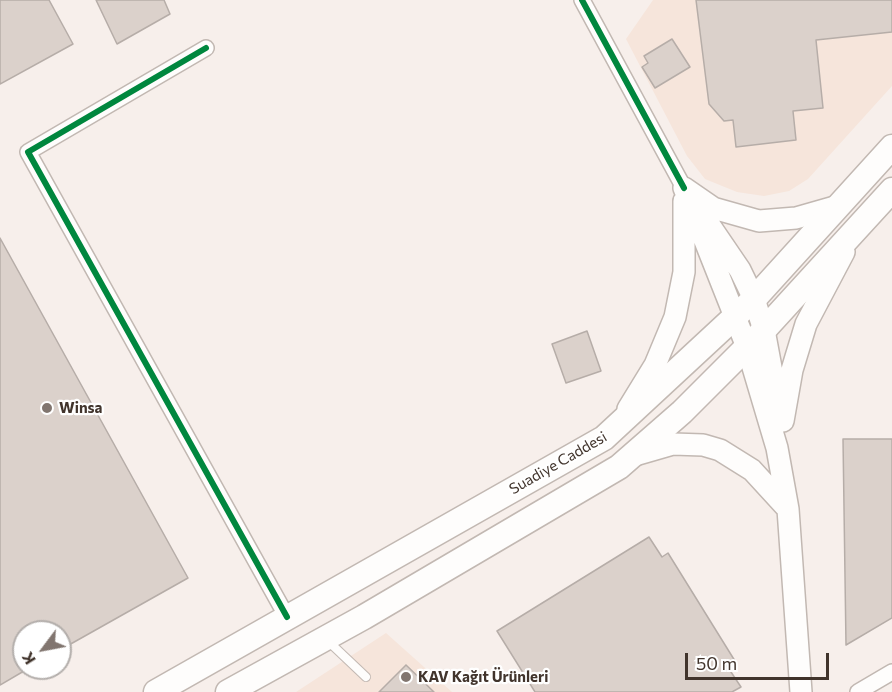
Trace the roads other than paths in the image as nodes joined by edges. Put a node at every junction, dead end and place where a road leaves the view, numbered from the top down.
1 (582, 0) edge
2 (206, 48) dead end
3 (892, 147) edge
4 (684, 188) junction
5 (892, 190) edge
6 (838, 206) junction
7 (859, 226) junction
8 (754, 299) junction
9 (735, 316) junction
10 (764, 330) junction
11 (747, 346) junction
12 (613, 431) junction
13 (777, 448) junction
14 (635, 455) junction
15 (788, 509) junction
16 (287, 617) junction
17 (326, 638) junction
18 (892, 672) edge
19 (366, 677) dead end
20 (156, 692) edge
21 (228, 692) edge
22 (801, 692) edge
23 (858, 692) edge

1 - 4 street
2 - 16 street
3 - 6 main road, Suadiye Caddesi
4 - 6 main road
4 - 8 main road
4 - 9 main road
4 - 12 main road
5 - 7 main road
6 - 8 main road, Suadiye Caddesi
7 - 10 main road
7 - 13 main road
8 - 9 main road, Suadiye Caddesi
8 - 10 main road
9 - 11 main road
9 - 12 main road, Suadiye Caddesi
10 - 11 main road
10 - 13 main road
11 - 13 main road
11 - 14 main road
12 - 16 main road, Suadiye Caddesi
13 - 15 main road
14 - 15 main road
14 - 17 main road
15 - 22 main road
16 - 20 main road, Suadiye Caddesi
17 - 19 lane
17 - 21 main road
18 - 23 street

